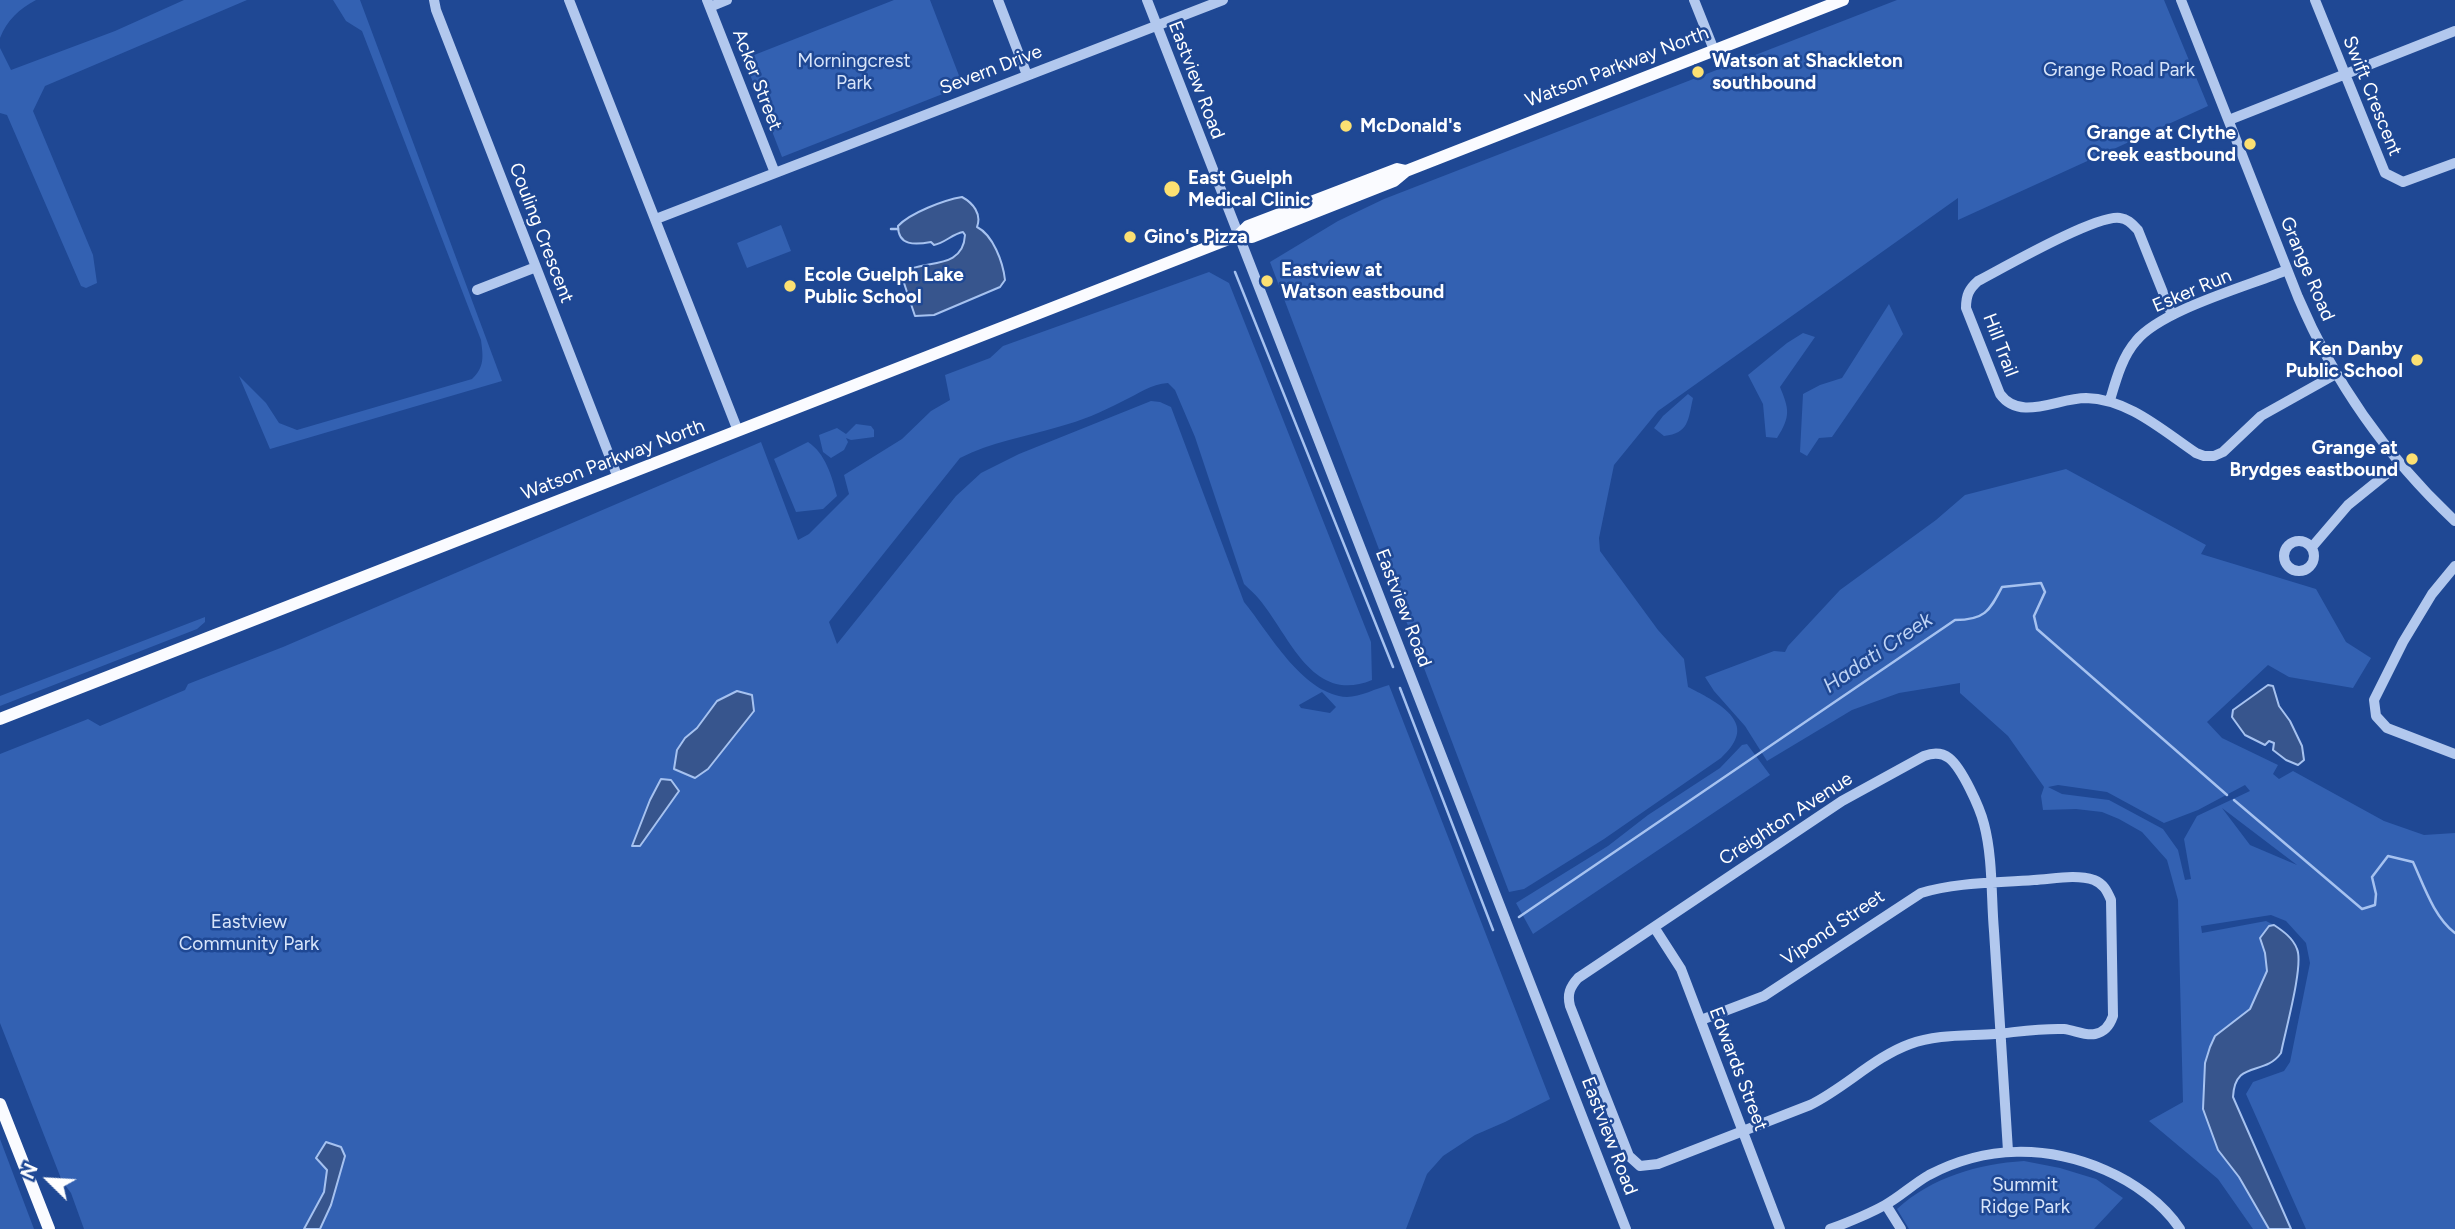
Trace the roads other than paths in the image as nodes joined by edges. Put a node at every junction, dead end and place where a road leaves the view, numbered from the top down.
1 (434, 0) edge
2 (569, 0) edge
3 (727, 0) edge
4 (998, 0) edge
5 (1147, 0) edge
6 (1223, 0) edge
7 (1694, 0) edge
8 (1843, 0) edge
9 (2181, 0) edge
10 (2315, 0) edge
11 (709, 3) edge
12 (1156, 25) junction
13 (2455, 32) edge
14 (1713, 50) junction
15 (2344, 74) junction
16 (1027, 75) junction
17 (2229, 120) junction
18 (2455, 163) edge
19 (775, 173) junction
20 (656, 219) junction
21 (1239, 235) junction
22 (536, 267) junction
23 (2287, 270) junction
24 (477, 290) dead end
25 (2172, 315) junction
26 (2336, 374) junction
27 (2110, 400) junction
28 (738, 431) junction
29 (2400, 463) junction
30 (618, 478) junction
31 (2455, 521) edge
32 (2312, 547) dead end
33 (2455, 566) edge
34 (0, 719) edge
35 (2455, 754) edge
36 (1990, 883) junction
37 (1654, 927) junction
38 (1701, 1020) junction
39 (2001, 1034) junction
40 (0, 1104) edge
41 (1744, 1130) junction
42 (2008, 1151) junction
43 (1886, 1205) junction
44 (49, 1229) edge
45 (1626, 1229) edge
46 (1780, 1229) edge
47 (1830, 1229) edge
48 (1901, 1229) edge
49 (2180, 1229) edge

1 - 22 street, Couling Crescent
2 - 20 street
3 - 11 street
4 - 16 street
5 - 12 street, Eastview Road
6 - 12 street, Severn Drive
7 - 14 street
8 - 14 main road, Watson Parkway North
9 - 17 street, Grange Road
10 - 15 street, Swift Crescent
11 - 19 street, Acker Street
12 - 16 street, Severn Drive
12 - 21 street, Eastview Road
13 - 15 street
14 - 21 main road, Watson Parkway North
15 - 17 street
15 - 18 street, Swift Crescent
16 - 19 street, Severn Drive
17 - 23 street, Grange Road
19 - 20 street, Severn Drive
20 - 28 street
21 - 28 main road, Watson Parkway North
21 - 45 street, Eastview Road
22 - 24 street
22 - 30 street, Couling Crescent
23 - 25 street, Esker Run
23 - 26 street, Grange Road
25 - 27 street, Esker Run
25 - 27 street, Hill Trail
26 - 27 street, Hill Trail
26 - 29 street, Grange Road
28 - 30 main road, Watson Parkway North
29 - 31 street, Grange Road
29 - 32 street
30 - 34 main road, Watson Parkway North
33 - 35 street
36 - 37 street, Creighton Avenue
36 - 38 street, Vipond Street
36 - 39 street, Creighton Avenue
36 - 39 street, Vipond Street
37 - 38 street, Edwards Street
37 - 41 street, Creighton Avenue
38 - 41 street, Edwards Street
39 - 41 street
39 - 42 street, Creighton Avenue
40 - 44 main road
41 - 46 street, Edwards Street
42 - 43 street
42 - 49 street
43 - 47 street
43 - 48 street

